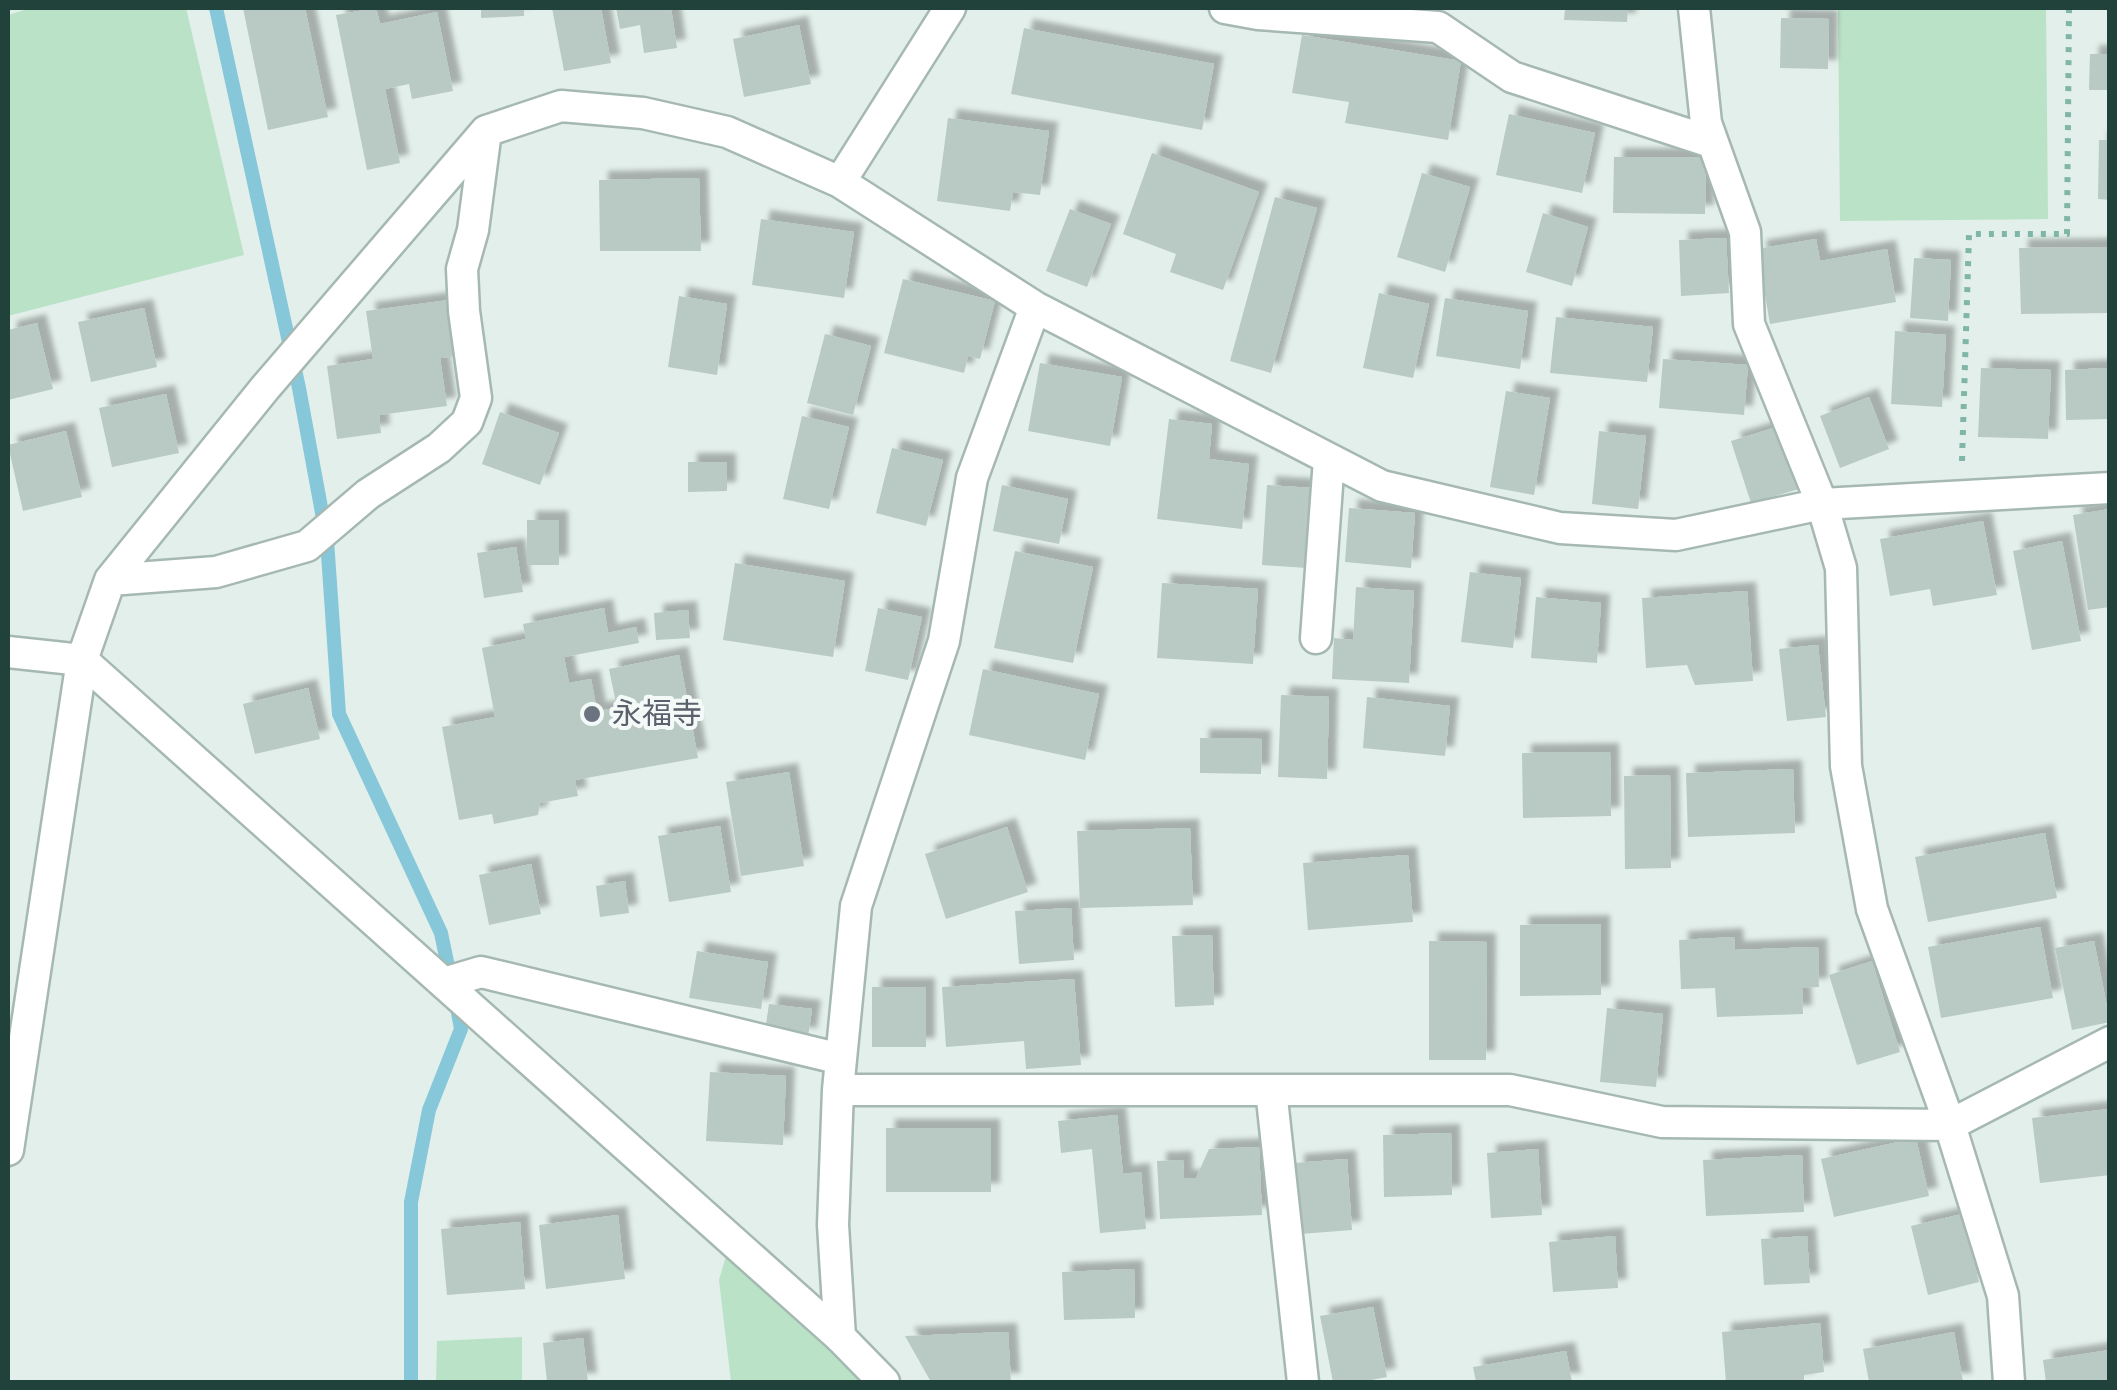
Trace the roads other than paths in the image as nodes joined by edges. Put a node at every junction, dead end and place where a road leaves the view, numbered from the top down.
1 (950, 8) edge
2 (1225, 8) edge
3 (1694, 8) edge
4 (486, 131) junction
5 (1712, 142) junction
6 (840, 182) junction
7 (1035, 307) junction
8 (1329, 459) junction
9 (2110, 488) edge
10 (1822, 504) junction
11 (110, 580) junction
12 (1316, 638) dead end
13 (8, 652) edge
14 (82, 660) junction
15 (444, 983) junction
16 (2110, 1042) edge
17 (841, 1058) junction
18 (838, 1090) junction
19 (1272, 1090) junction
20 (1950, 1126) junction
21 (8, 1150) edge
22 (840, 1337) junction
23 (884, 1382) edge
24 (1303, 1382) edge
25 (2009, 1382) edge

1 - 6 street
2 - 5 street
3 - 5 street
4 - 6 street
4 - 11 street
4 - 11 street
5 - 10 street
6 - 7 street
7 - 8 street
7 - 17 street
8 - 10 street
8 - 12 street
9 - 10 street
10 - 20 street
11 - 14 street
13 - 14 street
14 - 15 street
14 - 21 street
15 - 17 street
15 - 22 street
16 - 20 street
17 - 18 street
18 - 19 street
18 - 22 street
19 - 20 street
19 - 24 street
20 - 25 street
22 - 23 street

